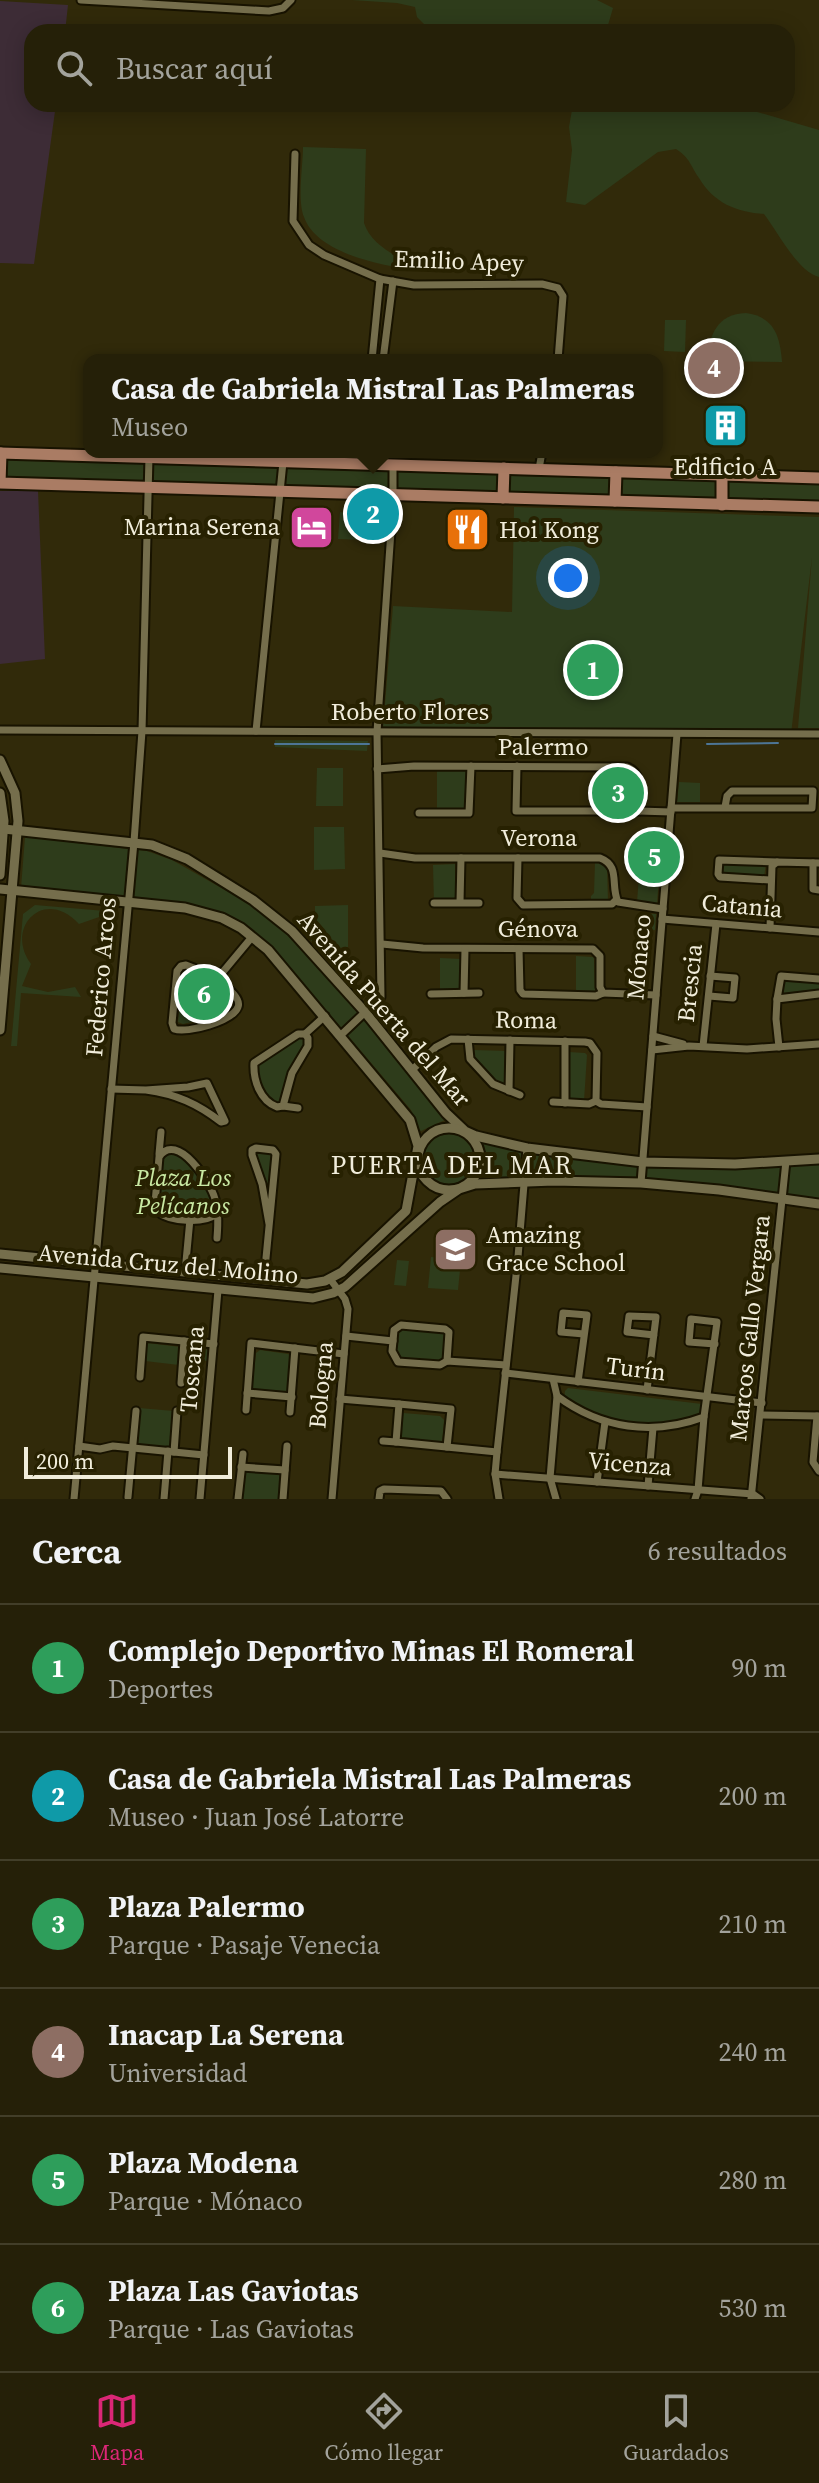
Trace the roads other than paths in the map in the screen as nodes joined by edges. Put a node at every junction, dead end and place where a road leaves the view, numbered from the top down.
1 (81, 0) edge
2 (291, 0) edge
3 (295, 154) dead end
4 (380, 279) junction
5 (393, 281) junction
6 (373, 354) edge
7 (384, 354) edge
8 (558, 354) edge
9 (0, 453) edge
10 (83, 455) edge
11 (149, 458) edge
12 (176, 458) edge
13 (367, 458) edge
14 (541, 458) edge
15 (283, 462) junction
16 (393, 465) junction
17 (504, 468) junction
18 (539, 469) junction
19 (616, 472) junction
20 (722, 475) junction
21 (819, 478) edge
22 (0, 483) edge
23 (150, 488) junction
24 (281, 492) junction
25 (393, 495) junction
26 (503, 498) junction
27 (615, 501) junction
28 (722, 505) junction
29 (819, 507) edge
30 (0, 730) edge
31 (142, 731) junction
32 (256, 731) junction
33 (377, 732) junction
34 (677, 734) junction
35 (819, 734) edge
36 (0, 760) edge
37 (471, 766) junction
38 (517, 766) junction
39 (377, 769) junction
40 (0, 793) edge
41 (725, 807) junction
42 (671, 810) junction
43 (639, 811) junction
44 (419, 813) dead end
45 (4, 829) junction
46 (17, 830) junction
47 (134, 842) junction
48 (380, 853) junction
49 (461, 858) junction
50 (518, 858) junction
51 (777, 862) junction
52 (816, 863) edge
53 (0, 875) edge
54 (770, 880) junction
55 (0, 889) edge
56 (13, 890) junction
57 (819, 890) edge
58 (128, 900) junction
59 (616, 900) junction
60 (460, 902) junction
61 (434, 903) dead end
62 (479, 903) dead end
63 (663, 909) junction
64 (662, 919) junction
65 (716, 924) junction
66 (770, 928) junction
67 (819, 932) edge
68 (252, 937) junction
69 (382, 944) junction
70 (465, 949) junction
71 (519, 949) junction
72 (710, 976) junction
73 (217, 979) junction
74 (819, 979) edge
75 (464, 993) junction
76 (479, 993) dead end
77 (603, 993) junction
78 (431, 994) dead end
79 (819, 994) edge
80 (656, 995) junction
81 (709, 996) junction
82 (777, 999) junction
83 (365, 1012) junction
84 (325, 1016) junction
85 (0, 1030) edge
86 (305, 1034) junction
87 (341, 1035) junction
88 (653, 1036) junction
89 (468, 1039) junction
90 (510, 1040) junction
91 (565, 1041) junction
92 (819, 1044) edge
93 (689, 1046) junction
94 (703, 1046) junction
95 (779, 1047) junction
96 (652, 1050) junction
97 (412, 1070) junction
98 (111, 1089) junction
99 (146, 1090) junction
100 (509, 1091) junction
101 (520, 1095) dead end
102 (596, 1101) junction
103 (553, 1102) dead end
104 (565, 1103) junction
105 (283, 1106) junction
106 (647, 1107) junction
107 (298, 1108) dead end
108 (465, 1131) junction
109 (161, 1132) dead end
110 (527, 1148) junction
111 (159, 1157) junction
112 (417, 1159) junction
113 (819, 1159) edge
114 (786, 1161) junction
115 (643, 1162) junction
116 (525, 1181) junction
117 (641, 1183) junction
118 (459, 1189) junction
119 (783, 1199) junction
120 (819, 1204) edge
121 (216, 1214) junction
122 (190, 1219) junction
123 (269, 1224) junction
124 (217, 1238) dead end
125 (0, 1254) edge
126 (42, 1258) junction
127 (96, 1263) junction
128 (0, 1268) edge
129 (185, 1272) junction
130 (95, 1277) junction
131 (264, 1279) junction
132 (330, 1279) junction
133 (218, 1290) junction
134 (339, 1290) junction
135 (584, 1334) dead end
136 (654, 1335) junction
137 (346, 1336) junction
138 (184, 1341) junction
139 (393, 1341) junction
140 (214, 1344) junction
141 (715, 1344) junction
142 (295, 1348) junction
143 (344, 1354) junction
144 (447, 1361) junction
145 (506, 1369) junction
146 (140, 1377) dead end
147 (553, 1379) junction
148 (578, 1382) junction
149 (181, 1383) dead end
150 (647, 1390) junction
151 (247, 1393) junction
152 (557, 1396) junction
153 (292, 1397) junction
154 (707, 1397) junction
155 (340, 1399) junction
156 (762, 1403) junction
157 (399, 1404) junction
158 (246, 1410) dead end
159 (136, 1411) dead end
160 (177, 1411) dead end
161 (290, 1412) dead end
162 (761, 1415) junction
163 (818, 1416) edge
164 (704, 1417) junction
165 (605, 1422) junction
166 (653, 1428) junction
167 (383, 1441) dead end
168 (396, 1442) junction
169 (79, 1446) junction
170 (287, 1446) dead end
171 (447, 1447) junction
172 (132, 1448) junction
173 (171, 1452) junction
174 (497, 1452) junction
175 (243, 1454) dead end
176 (204, 1455) junction
177 (241, 1467) junction
178 (285, 1470) junction
179 (819, 1471) edge
180 (495, 1474) junction
181 (550, 1478) junction
182 (597, 1482) junction
183 (648, 1486) junction
184 (698, 1490) junction
185 (128, 1497) dead end
186 (755, 1497) edge
187 (74, 1499) edge
188 (164, 1499) edge
189 (200, 1499) edge
190 (238, 1499) edge
191 (283, 1499) edge
192 (332, 1499) edge
193 (379, 1499) edge
194 (447, 1499) edge
195 (499, 1499) edge
196 (556, 1499) edge
197 (695, 1499) edge

1 - 2 street
3 - 4 street, Emilio Apey
4 - 5 street, Emilio Apey
4 - 6 street
5 - 7 street
5 - 8 street, Emilio Apey
9 - 10 main road
9 - 22 main road
11 - 23 street, Federico Arcos
12 - 15 main road
13 - 15 main road
13 - 16 main road
14 - 18 street
15 - 24 street
16 - 17 main road
16 - 25 street
17 - 18 main road
17 - 26 main road
18 - 19 main road
19 - 20 main road
19 - 27 main road
20 - 21 main road
20 - 28 main road
22 - 23 main road
23 - 24 main road
23 - 31 street, Federico Arcos
24 - 25 main road
24 - 32 street
25 - 26 main road
25 - 33 street
26 - 27 main road
27 - 28 main road
28 - 29 main road
30 - 31 street, Roberto Flores
31 - 32 street, Roberto Flores
31 - 47 street, Federico Arcos
32 - 33 street, Roberto Flores
33 - 34 street, Roberto Flores
33 - 39 street
34 - 35 street, Roberto Flores
34 - 42 street, Mónaco
36 - 46 street
37 - 38 street, Palermo
37 - 39 street, Palermo
37 - 44 street
38 - 43 street, Palermo
38 - 43 street
39 - 48 street
40 - 45 street
41 - 41 street
41 - 42 street
42 - 43 street
42 - 63 street, Mónaco
45 - 46 street, Avenida Puerta del Mar
45 - 53 street
46 - 47 street, Avenida Puerta del Mar
46 - 56 street
47 - 58 street, Federico Arcos
47 - 83 street, Avenida Puerta del Mar
48 - 49 street, Verona
48 - 69 street
49 - 50 street, Verona
49 - 60 street
50 - 59 street, Verona
50 - 59 street
51 - 52 street
51 - 54 street
51 - 54 street
52 - 57 street
54 - 66 street
55 - 56 street, Avenida Puerta del Mar
56 - 58 street, Avenida Puerta del Mar
56 - 85 street
58 - 68 street, Avenida Puerta del Mar
58 - 98 street, Federico Arcos
59 - 63 street
60 - 61 street
60 - 62 street
63 - 64 street, Mónaco
64 - 65 street, Catania
64 - 80 street, Mónaco
65 - 66 street, Catania
65 - 72 street, Brescia
66 - 67 street, Catania
68 - 73 street
68 - 84 street, Avenida Puerta del Mar
69 - 70 street, Génova
69 - 83 street
70 - 71 street, Génova
70 - 75 street
71 - 77 street, Génova
71 - 77 street
72 - 81 street, Brescia
72 - 81 street
73 - 73 street
74 - 82 street
75 - 76 street
75 - 78 street
77 - 80 street
79 - 82 street
80 - 88 street, Mónaco
81 - 94 street, Brescia
82 - 95 street
83 - 87 street
83 - 97 street, Avenida Puerta del Mar
84 - 86 street
84 - 87 street, Avenida Puerta del Mar
86 - 105 street
86 - 105 street
87 - 112 street, Avenida Puerta del Mar
88 - 93 street
88 - 96 street, Mónaco
89 - 90 street, Roma
89 - 97 street, Roma
89 - 100 street
90 - 91 street, Roma
90 - 100 street
91 - 102 street, Roma
91 - 104 street
92 - 95 street
93 - 94 street
93 - 96 street
94 - 95 street
96 - 106 street, Mónaco
97 - 108 street, Avenida Puerta del Mar
98 - 99 street
98 - 127 street, Federico Arcos
99 - 99 street
100 - 101 street
102 - 104 street
102 - 106 street
103 - 104 street
105 - 107 street
106 - 115 street, Mónaco
108 - 110 street, Avenida Puerta del Mar
108 - 112 street, Avenida Puerta del Mar
108 - 118 street, Avenida Puerta del Mar
109 - 111 street
110 - 115 street, Avenida Puerta del Mar
110 - 116 street
111 - 121 street
111 - 122 street
112 - 118 street
112 - 132 street, Avenida Cruz del Molino
113 - 114 street, Avenida Puerta del Mar
114 - 115 street, Avenida Puerta del Mar
114 - 119 street, Marcos Gallo Vergara
115 - 117 street, Mónaco
116 - 117 street, Avenida Cruz del Molino
116 - 118 street, Avenida Cruz del Molino
116 - 145 street
117 - 119 street, Avenida Cruz del Molino
118 - 134 street, Avenida Cruz del Molino
119 - 120 street, Avenida Cruz del Molino
119 - 156 street, Marcos Gallo Vergara
121 - 122 street
121 - 124 street
122 - 129 street
123 - 123 street
123 - 131 street
125 - 126 street, Avenida Cruz del Molino
126 - 127 street, Avenida Cruz del Molino
126 - 128 street, Avenida Cruz del Molino
127 - 129 street, Avenida Cruz del Molino
127 - 130 street, Federico Arcos
128 - 130 street, Avenida Cruz del Molino
129 - 131 street, Avenida Cruz del Molino
130 - 133 street, Avenida Cruz del Molino
130 - 169 street, Federico Arcos
131 - 132 street, Avenida Cruz del Molino
132 - 134 street, Bologna
133 - 134 street, Avenida Cruz del Molino
133 - 140 street, Toscana
134 - 137 street, Bologna
135 - 148 street
136 - 136 street
136 - 150 street
137 - 139 street
137 - 143 street, Bologna
138 - 140 street
138 - 146 street
138 - 149 street
139 - 144 street, Turín
139 - 144 street
140 - 176 street, Toscana
141 - 141 street
141 - 154 street
142 - 143 street
142 - 151 street
142 - 153 street
143 - 155 street, Bologna
144 - 145 street, Turín
145 - 147 street, Turín
145 - 174 street
147 - 148 street, Turín
147 - 152 street
148 - 150 street, Turín
150 - 154 street, Turín
151 - 153 street
151 - 158 street
152 - 165 street
152 - 181 street
153 - 161 street
154 - 156 street, Turín
154 - 164 street
155 - 157 street
155 - 192 street, Bologna
156 - 162 street, Marcos Gallo Vergara
157 - 168 street
157 - 171 street
159 - 172 street
160 - 173 street
162 - 163 street
162 - 186 street, Marcos Gallo Vergara
163 - 179 street
164 - 166 street
164 - 184 street
165 - 166 street
165 - 182 street
166 - 183 street
167 - 168 street
168 - 171 street
169 - 172 street
169 - 187 street, Federico Arcos
170 - 178 street
171 - 174 street
172 - 173 street
172 - 185 street
173 - 176 street
173 - 188 street
174 - 180 street
175 - 177 street
176 - 189 street, Toscana
177 - 178 street
177 - 190 street
178 - 191 street
180 - 181 street, Vicenza
180 - 195 street
181 - 182 street, Vicenza
181 - 196 street
182 - 183 street, Vicenza
183 - 184 street, Vicenza
184 - 186 street, Vicenza
184 - 197 street
193 - 194 street

